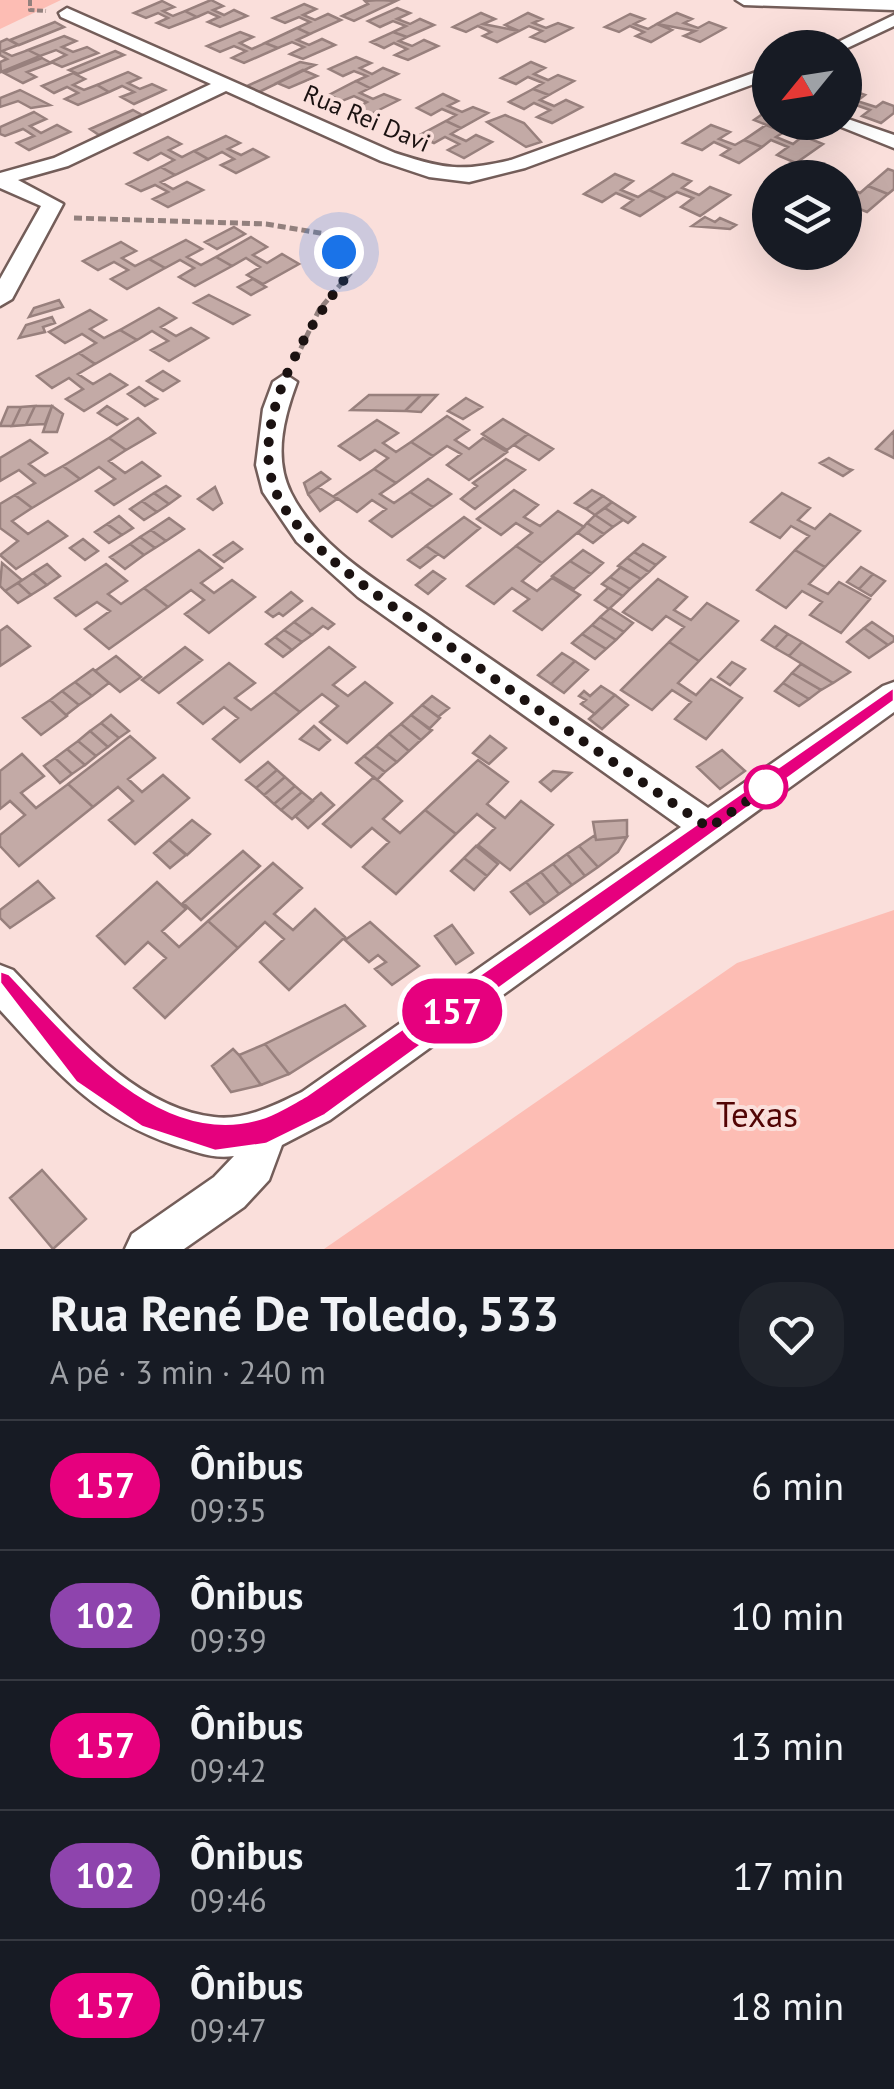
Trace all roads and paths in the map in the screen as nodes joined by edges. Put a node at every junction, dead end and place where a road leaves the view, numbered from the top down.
1 (744, 0) edge
2 (862, 2) edge
3 (894, 5) edge
4 (68, 13) dead end
5 (894, 20) edge
6 (862, 35) edge
7 (752, 79) edge
8 (226, 84) junction
9 (732, 86) junction
10 (752, 93) edge
11 (862, 131) edge
12 (894, 142) edge
13 (95, 147) junction
14 (0, 180) edge
15 (62, 192) junction
16 (0, 299) edge
17 (286, 382) joint
18 (894, 695) edge
19 (709, 828) junction
20 (0, 983) edge
21 (266, 1131) junction
22 (147, 1249) edge

1 - 2 street
2 - 3 street
4 - 8 street, Rua Rei Davi
5 - 6 street
7 - 9 street, Rua Rei Davi
8 - 9 street, Rua Rei Davi
8 - 13 street
9 - 10 street
11 - 12 street
13 - 14 street
13 - 15 street
14 - 15 street
15 - 16 street
15 - 17 path
17 - 19 street
18 - 19 street
19 - 21 street
20 - 21 street
21 - 22 street

